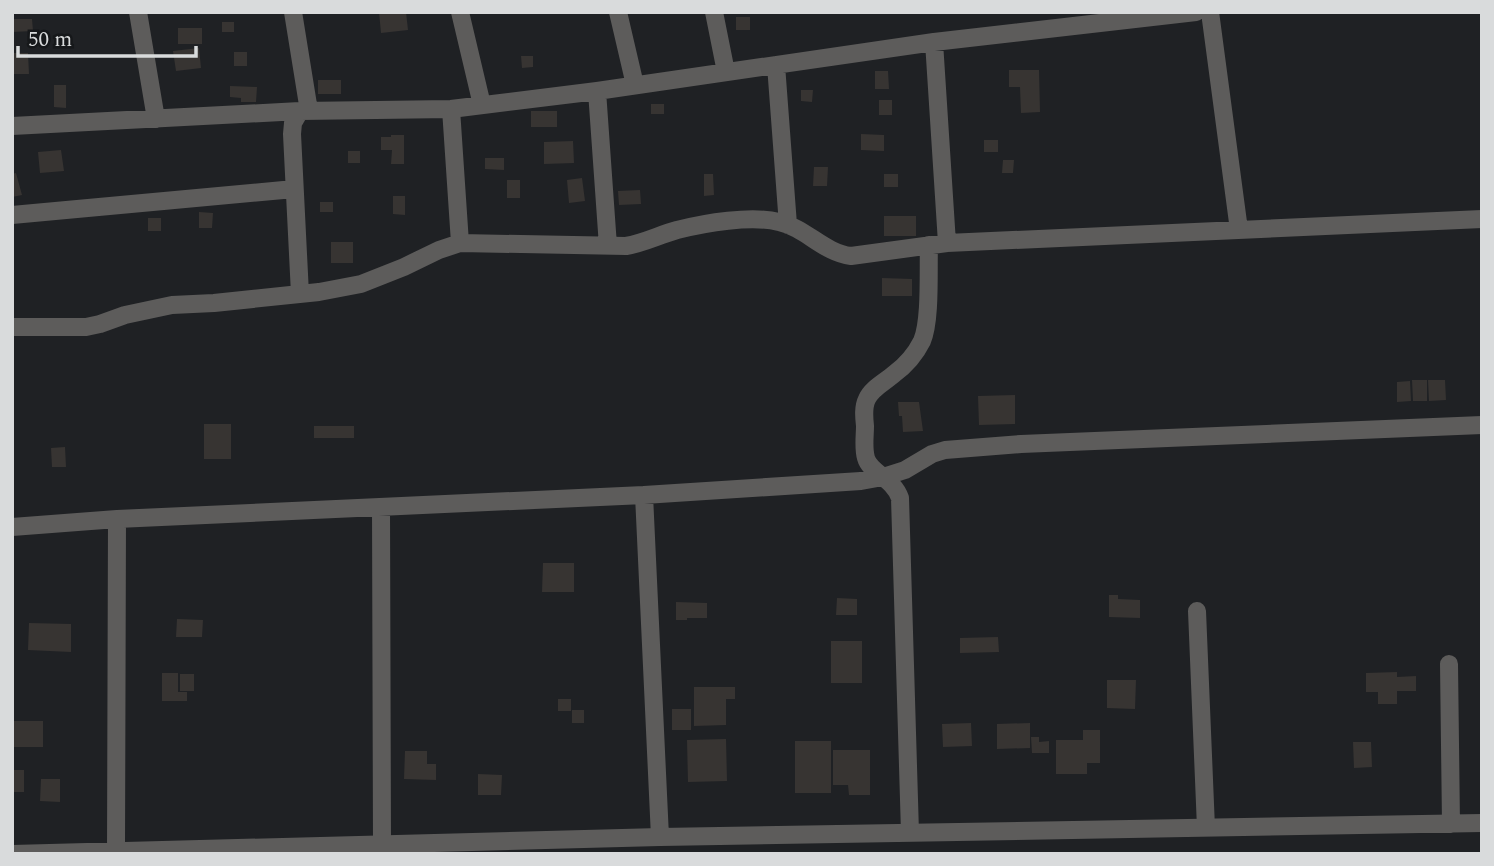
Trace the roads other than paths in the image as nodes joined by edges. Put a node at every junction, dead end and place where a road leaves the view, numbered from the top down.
1 (138, 12) edge
2 (293, 12) edge
3 (460, 12) edge
4 (618, 12) edge
5 (714, 12) edge
6 (1196, 12) edge
7 (1210, 12) edge
8 (934, 42) junction
9 (776, 65) junction
10 (726, 72) junction
11 (635, 85) junction
12 (597, 91) junction
13 (482, 105) junction
14 (451, 109) junction
15 (305, 111) junction
16 (156, 119) junction
17 (12, 126) edge
18 (294, 190) junction
19 (12, 215) edge
20 (1482, 219) edge
21 (788, 225) junction
22 (1239, 230) junction
23 (460, 243) junction
24 (947, 243) junction
25 (929, 244) junction
26 (608, 246) junction
27 (300, 294) junction
28 (12, 327) edge
29 (1482, 425) edge
30 (883, 477) junction
31 (644, 495) junction
32 (381, 507) junction
33 (117, 519) junction
34 (12, 527) edge
35 (1198, 611) dead end
36 (1449, 664) dead end
37 (1482, 823) edge
38 (1451, 824) junction
39 (1206, 828) junction
40 (910, 833) junction
41 (660, 837) junction
42 (382, 845) junction
43 (116, 852) junction
44 (12, 853) edge

1 - 16 street
2 - 15 street
3 - 13 street
4 - 11 street
5 - 10 street
6 - 8 street
7 - 22 street
8 - 9 street
8 - 24 street
9 - 10 street
9 - 21 street
10 - 11 street
11 - 12 street
12 - 13 street
12 - 26 street
13 - 14 street
14 - 15 street
14 - 23 street
15 - 16 street
15 - 18 street
16 - 17 street
18 - 19 street
18 - 27 street
20 - 22 street
21 - 25 street
21 - 26 street
22 - 24 street
23 - 26 street
23 - 27 street
24 - 25 street
25 - 30 street
27 - 28 street
29 - 30 street
30 - 31 street
30 - 40 street
31 - 32 street
31 - 41 street
32 - 33 street
32 - 42 street
33 - 34 street
33 - 43 street
35 - 39 street
36 - 38 street
37 - 38 street
38 - 39 street
39 - 40 street
40 - 41 street
41 - 42 street
42 - 43 street
43 - 44 street

